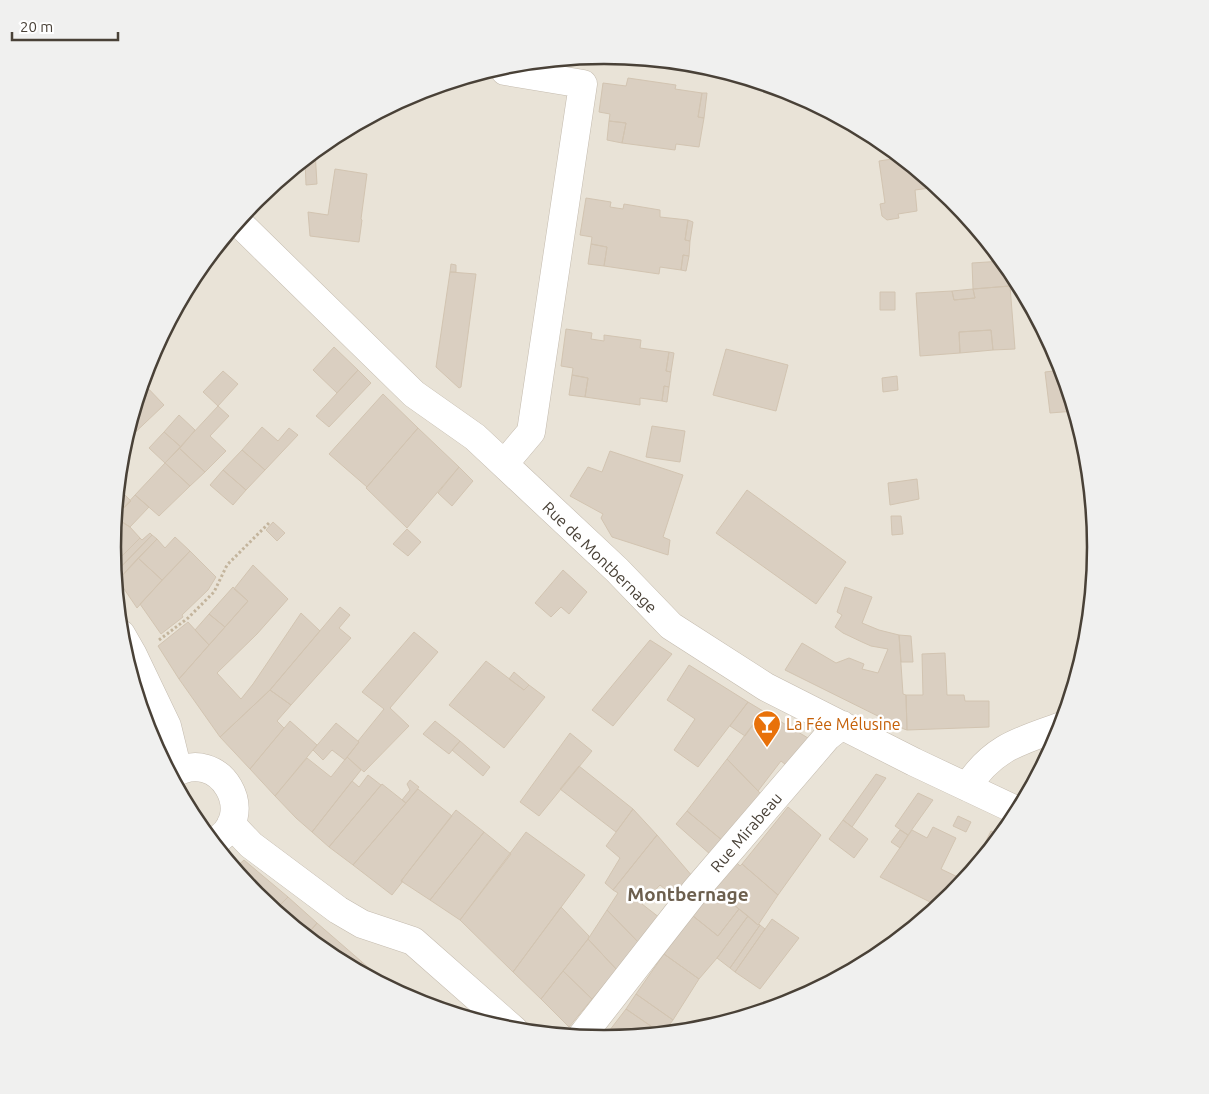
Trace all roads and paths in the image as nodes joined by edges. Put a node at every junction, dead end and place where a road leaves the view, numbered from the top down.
1 (514, 72) edge
2 (243, 226) edge
3 (504, 464) junction
4 (269, 523) dead end
5 (132, 645) edge
6 (136, 663) edge
7 (842, 725) junction
8 (1052, 730) edge
9 (173, 764) edge
10 (177, 772) edge
11 (967, 787) junction
12 (1011, 808) edge
13 (222, 833) edge
14 (502, 1019) edge
15 (587, 1029) edge

1 - 3 street
2 - 3 street, Rue de Montbernage
3 - 7 street, Rue de Montbernage
4 - 5 path
6 - 9 street
7 - 11 street, Rue de Montbernage
7 - 15 street, Rue Mirabeau
8 - 11 street
10 - 13 street
11 - 12 street, Rue de Montbernage
13 - 14 street

